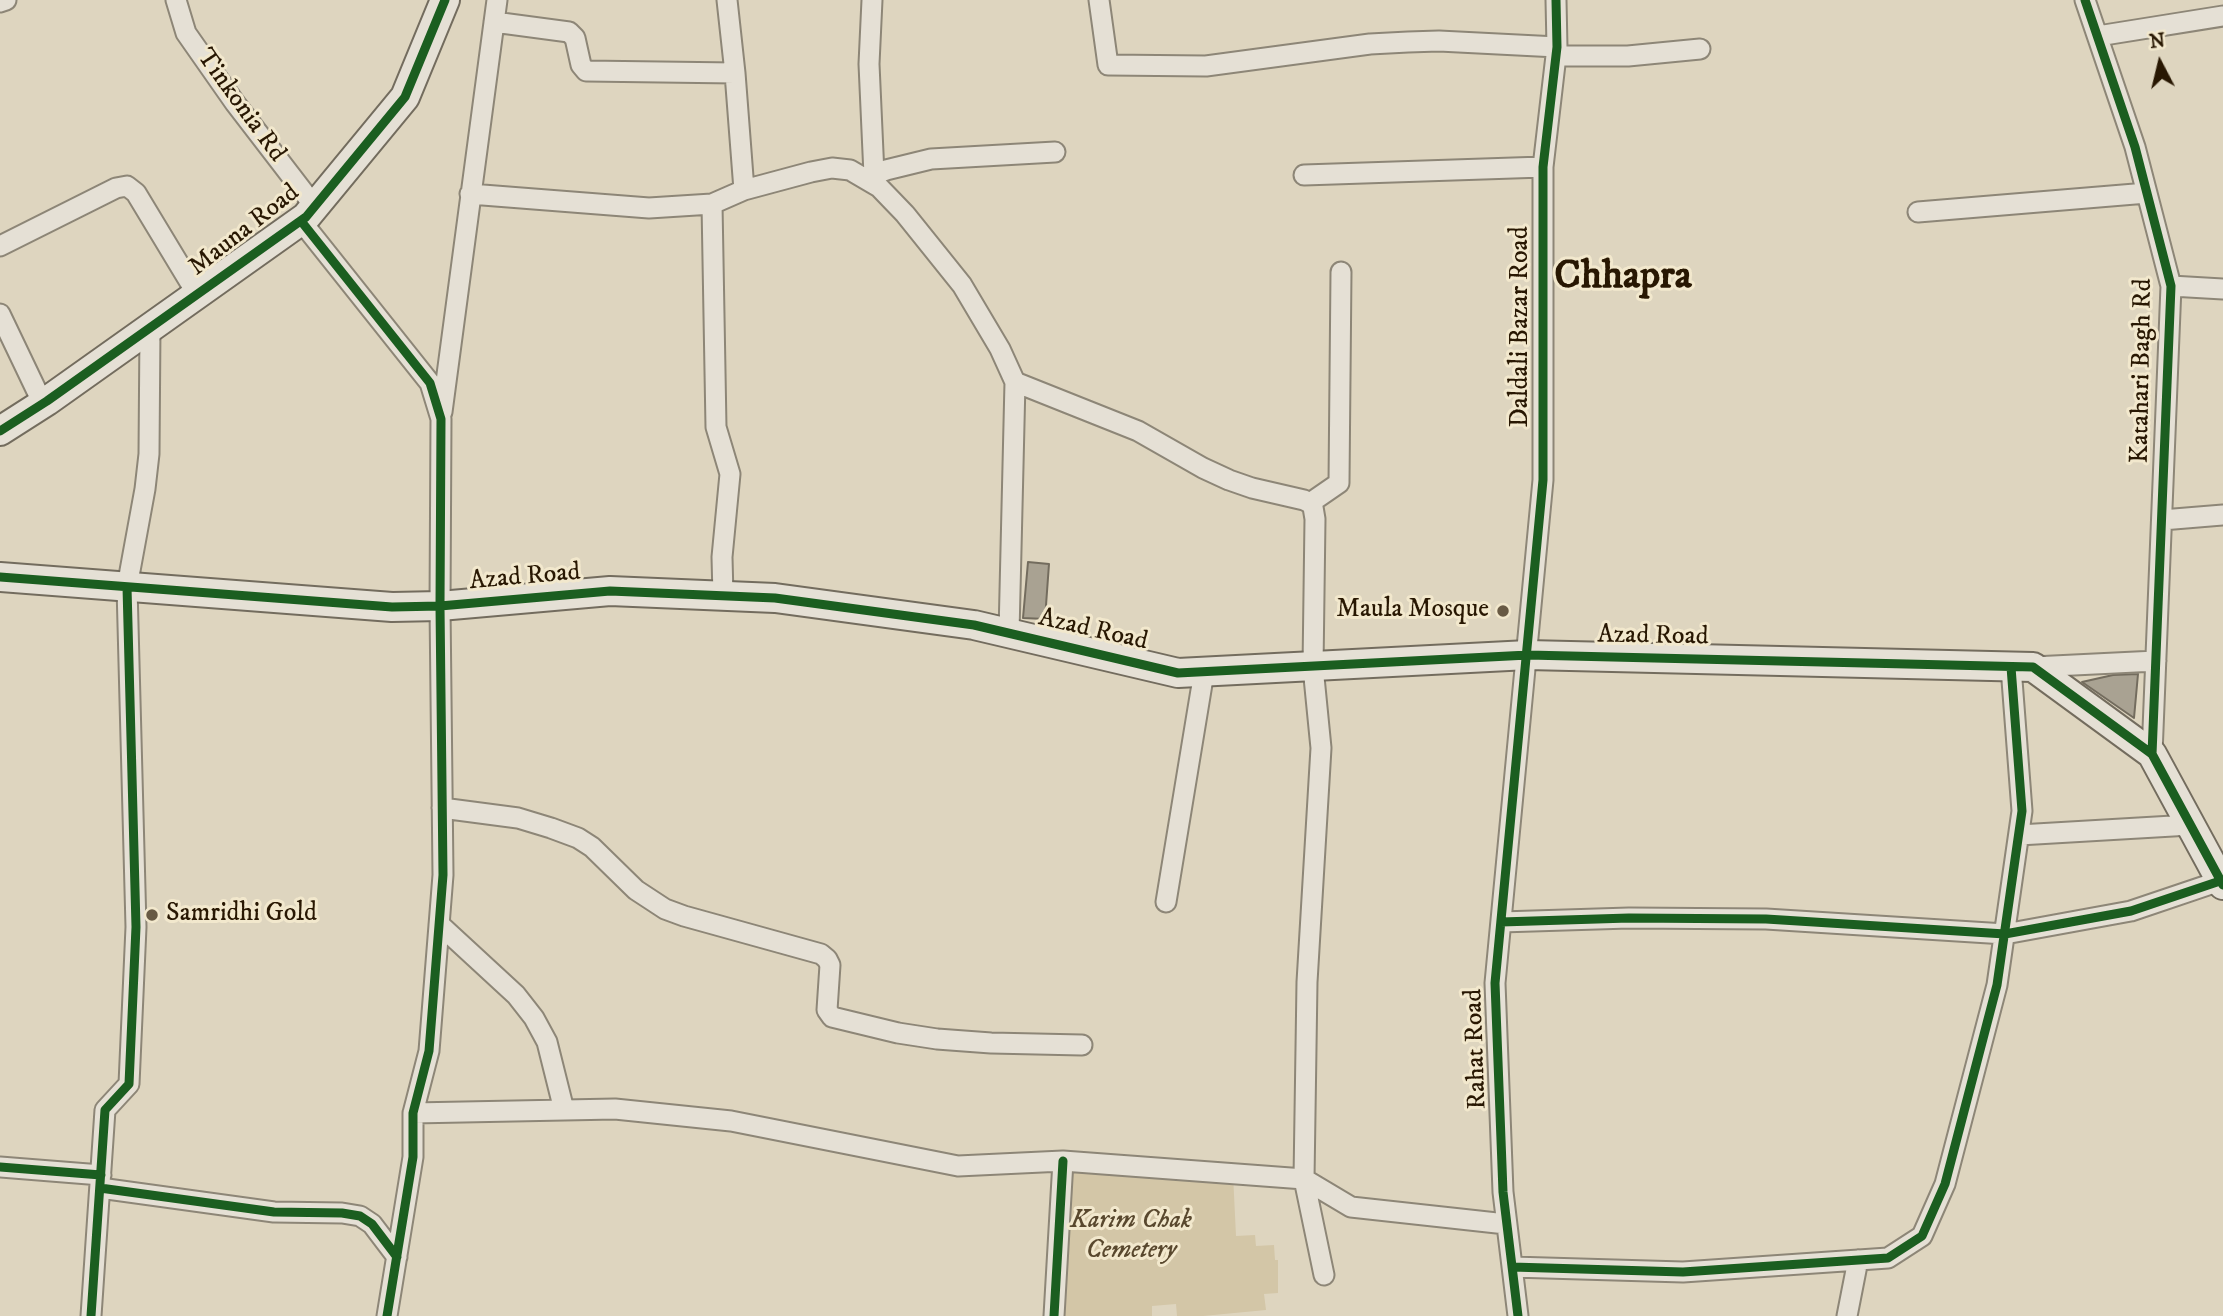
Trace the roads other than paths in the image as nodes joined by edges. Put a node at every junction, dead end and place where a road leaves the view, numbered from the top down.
1 (6, 0) edge
2 (176, 0) edge
3 (445, 0) edge
4 (497, 0) edge
5 (727, 0) edge
6 (872, 0) edge
7 (1099, 0) edge
8 (1556, 0) edge
9 (2085, 0) edge
10 (0, 2) edge
11 (2223, 16) edge
12 (494, 22) junction
13 (2098, 36) junction
14 (1700, 49) dead end
15 (1557, 52) junction
16 (735, 73) junction
17 (1055, 152) dead end
18 (1543, 167) junction
19 (1304, 175) dead end
20 (870, 177) junction
21 (744, 190) junction
22 (2147, 193) junction
23 (470, 194) junction
24 (712, 204) junction
25 (1918, 212) dead end
26 (308, 214) junction
27 (0, 246) edge
28 (1341, 272) dead end
29 (2171, 286) junction
30 (2223, 289) edge
31 (197, 295) junction
32 (0, 314) edge
33 (150, 328) junction
34 (1015, 382) junction
35 (43, 404) junction
36 (441, 419) junction
37 (0, 431) edge
38 (1310, 503) junction
39 (2223, 515) edge
40 (2162, 520) junction
41 (0, 577) edge
42 (127, 587) junction
43 (723, 596) junction
44 (440, 607) junction
45 (1009, 633) junction
46 (1528, 655) junction
47 (2156, 661) junction
48 (1313, 667) junction
49 (2022, 667) junction
50 (1204, 672) junction
51 (2152, 754) junction
52 (442, 808) junction
53 (2190, 825) junction
54 (2019, 835) junction
55 (2222, 883) edge
56 (1166, 902) dead end
57 (1501, 922) junction
58 (439, 924) junction
59 (2005, 934) junction
60 (1082, 1045) dead end
61 (564, 1110) junction
62 (413, 1113) junction
63 (1063, 1161) junction
64 (0, 1167) edge
65 (1304, 1179) junction
66 (100, 1181) junction
67 (1506, 1224) junction
68 (397, 1257) junction
69 (1858, 1260) junction
70 (1512, 1268) junction
71 (1324, 1275) dead end
72 (91, 1316) edge
73 (387, 1316) edge
74 (1054, 1316) edge
75 (1518, 1316) edge
76 (1847, 1316) edge

1 - 10 street
2 - 26 street, Tinkonia Rd
3 - 26 street, Mauna Road
4 - 12 street
5 - 16 street
6 - 20 street
7 - 15 street
8 - 15 street, Daldali Bazar Road
9 - 13 street, Katahari Bagh Rd
11 - 13 street
12 - 16 street
12 - 23 street
13 - 22 street, Katahari Bagh Rd
14 - 15 street
15 - 18 street, Daldali Bazar Road
16 - 21 street
17 - 20 street
18 - 19 street
18 - 46 street, Daldali Bazar Road
20 - 21 street
20 - 34 street
21 - 24 street
22 - 25 street
22 - 29 street, Katahari Bagh Rd
23 - 24 street
23 - 36 street
24 - 43 street
26 - 31 street, Mauna Road
26 - 36 street, Tinkonia Rd
27 - 31 street
28 - 38 street
29 - 30 street
29 - 40 street, Katahari Bagh Rd
31 - 33 street, Mauna Road
32 - 35 street
33 - 35 street, Mauna Road
33 - 42 street
34 - 38 street
34 - 45 street
35 - 37 street, Mauna Road
36 - 44 street
38 - 48 street
39 - 40 street
40 - 47 street, Katahari Bagh Rd
41 - 42 street, Azad Road
42 - 44 street, Azad Road
42 - 66 street
43 - 44 street, Azad Road
43 - 45 street, Azad Road
44 - 52 street
45 - 50 street, Azad Road
46 - 48 street, Azad Road
46 - 49 street, Azad Road
46 - 57 street, Rahat Road
47 - 49 street
47 - 51 street, Katahari Bagh Rd
48 - 50 street, Azad Road
48 - 65 street
49 - 51 street
49 - 54 street
50 - 56 street
51 - 53 street
52 - 58 street
52 - 60 street
53 - 54 street
53 - 55 street
54 - 59 street
55 - 59 street
57 - 59 street
57 - 67 street, Rahat Road
58 - 61 street
58 - 62 street
59 - 69 street
61 - 62 street
61 - 63 street
62 - 68 street
63 - 65 street
63 - 74 street
64 - 66 street
65 - 67 street
65 - 71 street
66 - 68 street
66 - 72 street
67 - 70 street, Rahat Road
68 - 73 street
69 - 70 street
69 - 76 street
70 - 75 street, Rahat Road

